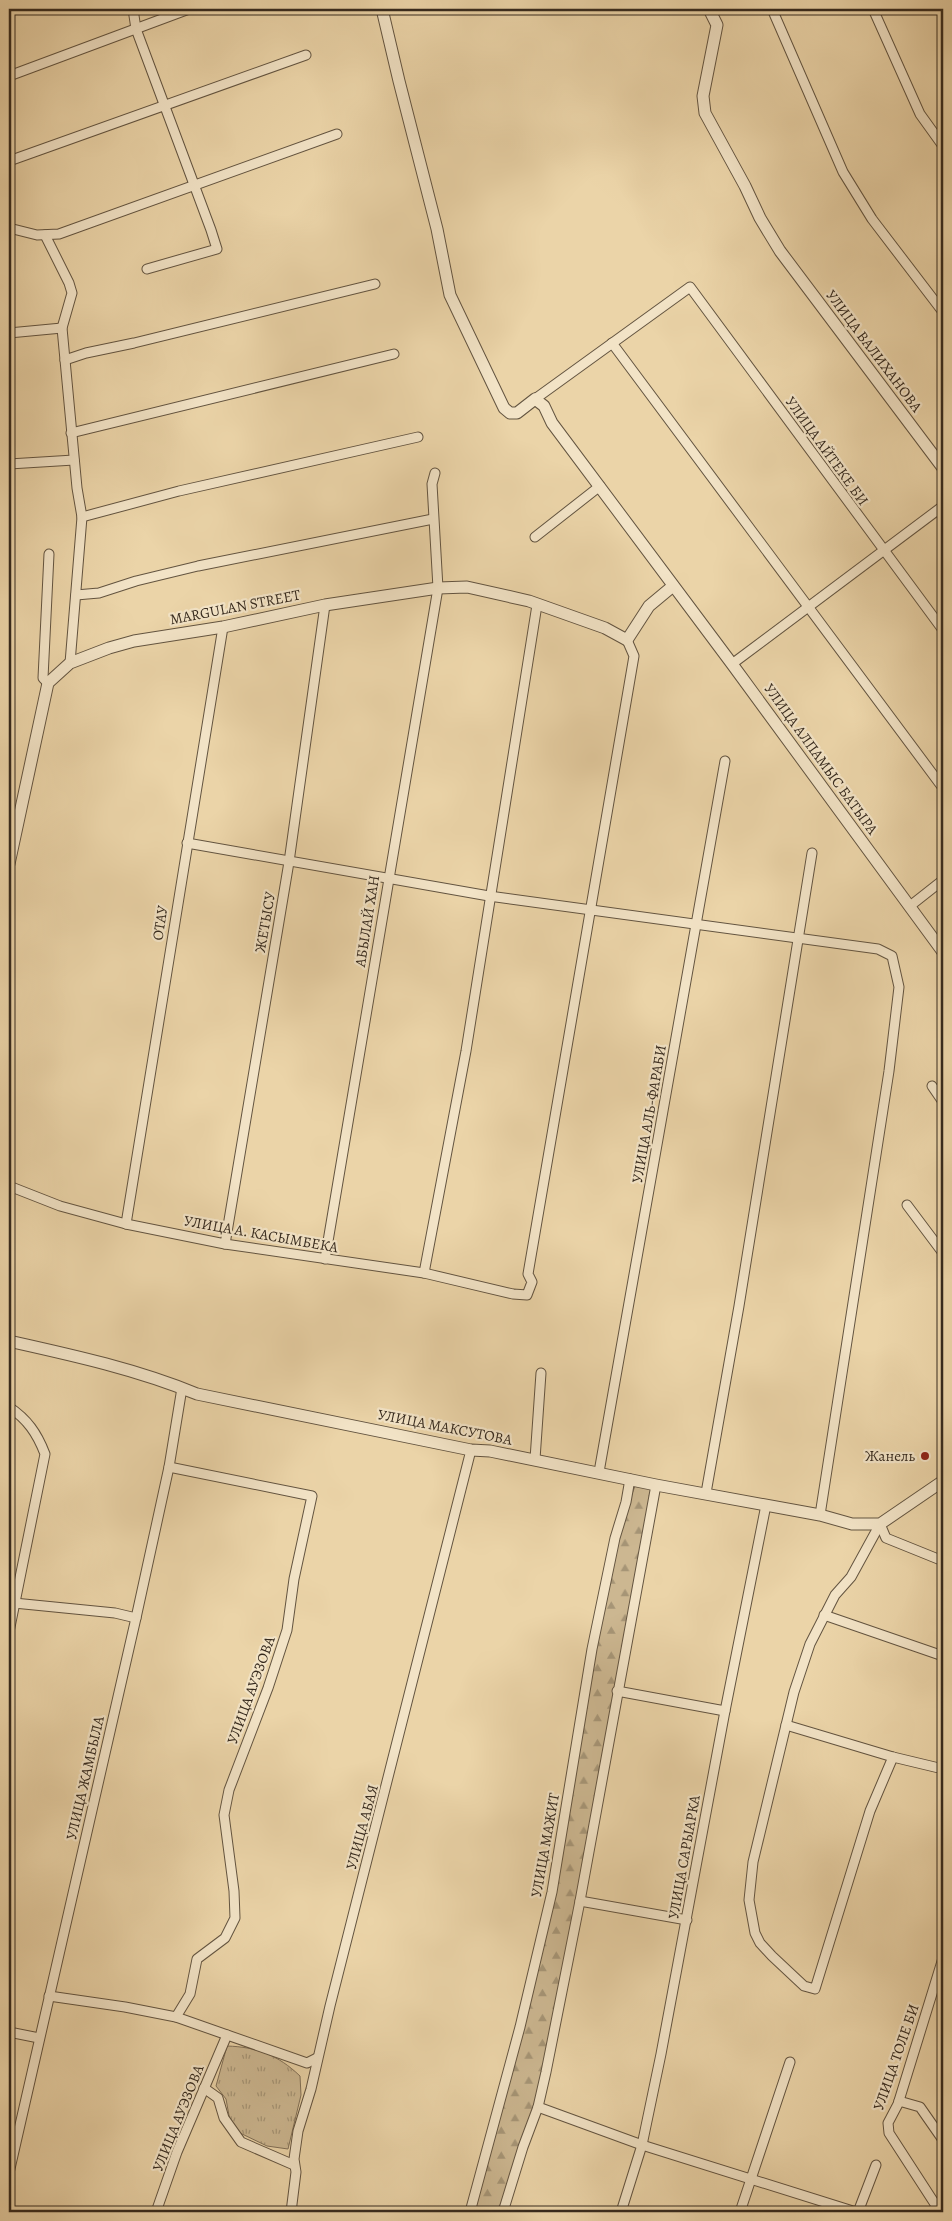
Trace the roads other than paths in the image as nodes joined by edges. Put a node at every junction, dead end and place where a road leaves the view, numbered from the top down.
1 (133, 9) edge
2 (189, 9) edge
3 (382, 9) edge
4 (709, 9) edge
5 (772, 9) edge
6 (872, 9) edge
7 (136, 29) junction
8 (306, 55) dead end
9 (9, 76) edge
10 (165, 105) junction
11 (337, 134) dead end
12 (943, 146) edge
13 (9, 161) edge
14 (194, 184) junction
15 (9, 228) edge
16 (45, 235) junction
17 (146, 269) dead end
18 (375, 284) dead end
19 (943, 312) edge
20 (62, 328) junction
21 (9, 333) edge
22 (612, 344) junction
23 (394, 354) dead end
24 (65, 360) junction
25 (535, 399) junction
26 (72, 433) junction
27 (418, 437) dead end
28 (74, 460) junction
29 (9, 464) edge
30 (943, 468) edge
31 (435, 472) dead end
32 (600, 486) junction
33 (943, 506) edge
34 (82, 517) junction
35 (433, 519) junction
36 (535, 537) dead end
37 (883, 550) junction
38 (49, 554) dead end
39 (673, 586) junction
40 (438, 588) junction
41 (76, 595) junction
42 (325, 605) junction
43 (537, 605) junction
44 (807, 607) junction
45 (223, 626) junction
46 (943, 630) edge
47 (627, 640) junction
48 (70, 663) junction
49 (732, 664) junction
50 (48, 682) junction
51 (726, 761) dead end
52 (943, 788) edge
53 (187, 843) junction
54 (812, 853) dead end
55 (289, 862) junction
56 (9, 864) edge
57 (388, 878) junction
58 (943, 880) edge
59 (490, 896) junction
60 (910, 906) junction
61 (592, 911) junction
62 (696, 925) junction
63 (799, 940) junction
64 (943, 952) edge
65 (932, 1086) dead end
66 (943, 1102) edge
67 (9, 1186) edge
68 (907, 1205) dead end
69 (126, 1224) junction
70 (225, 1244) junction
71 (943, 1253) edge
72 (325, 1259) junction
73 (424, 1273) junction
74 (9, 1341) edge
75 (541, 1373) dead end
76 (182, 1388) junction
77 (9, 1408) edge
78 (471, 1450) junction
79 (535, 1459) junction
80 (169, 1467) junction
81 (600, 1472) junction
82 (630, 1479) junction
83 (943, 1482) edge
84 (656, 1485) junction
85 (706, 1493) junction
86 (766, 1505) junction
87 (820, 1515) junction
88 (880, 1524) junction
89 (943, 1561) edge
90 (14, 1603) junction
91 (824, 1615) junction
92 (136, 1618) junction
93 (9, 1632) edge
94 (943, 1656) edge
95 (617, 1691) junction
96 (725, 1711) junction
97 (786, 1725) junction
98 (893, 1757) junction
99 (943, 1769) edge
100 (580, 1901) junction
101 (687, 1920) junction
102 (943, 1958) edge
103 (49, 1996) junction
104 (176, 2018) junction
105 (9, 2032) edge
106 (228, 2035) junction
107 (39, 2038) junction
108 (317, 2058) junction
109 (790, 2062) dead end
110 (204, 2088) junction
111 (899, 2100) junction
112 (538, 2107) junction
113 (12, 2140) edge
114 (943, 2140) edge
115 (642, 2145) junction
116 (294, 2165) junction
117 (876, 2165) dead end
118 (9, 2173) edge
119 (751, 2179) junction
120 (156, 2212) edge
121 (291, 2212) edge
122 (470, 2212) edge
123 (503, 2212) edge
124 (621, 2212) edge
125 (740, 2212) edge
126 (857, 2212) edge
127 (938, 2212) edge

1 - 7 street
2 - 7 street
3 - 25 street
4 - 30 street, УЛИЦА ВАЛИХАНОВА
5 - 19 street
6 - 12 street
7 - 9 street
7 - 10 street
8 - 10 street
10 - 13 street
10 - 14 street
11 - 14 street
14 - 16 street
14 - 17 street
15 - 16 street
16 - 20 street
18 - 24 street
20 - 21 street
20 - 24 street
22 - 25 street
22 - 37 street, УЛИЦА АЙТЕКЕ БИ
22 - 44 street
23 - 26 street
24 - 26 street
25 - 32 street, УЛИЦА АЛПАМЫС БАТЫРА
26 - 28 street
27 - 34 street
28 - 29 street
28 - 34 street
31 - 35 street, АБЫЛАЙ ХАН
32 - 36 street
32 - 39 street, УЛИЦА АЛПАМЫС БАТЫРА
33 - 37 street
34 - 41 street
35 - 40 street, АБЫЛАЙ ХАН
35 - 41 street
37 - 44 street
37 - 46 street, УЛИЦА АЙТЕКЕ БИ
38 - 50 street
39 - 47 street
39 - 49 street, УЛИЦА АЛПАМЫС БАТЫРА
40 - 42 street, MARGULAN STREET
40 - 43 street, MARGULAN STREET
40 - 57 street, АБЫЛАЙ ХАН
41 - 48 street
42 - 45 street, MARGULAN STREET
42 - 55 street, ЖЕТЫСУ
43 - 47 street, MARGULAN STREET
43 - 59 street
44 - 49 street
44 - 52 street
45 - 48 street, MARGULAN STREET
45 - 53 street, ОТАУ
47 - 61 street
48 - 50 street, MARGULAN STREET
49 - 60 street, УЛИЦА АЛПАМЫС БАТЫРА
50 - 56 street
51 - 62 street, УЛИЦА АЛЬ-ФАРАБИ
53 - 55 street
53 - 69 street, ОТАУ
54 - 63 street
55 - 57 street
55 - 70 street, ЖЕТЫСУ
57 - 59 street
57 - 72 street, АБЫЛАЙ ХАН
58 - 60 street
59 - 61 street
59 - 73 street
60 - 64 street, УЛИЦА АЛПАМЫС БАТЫРА
61 - 62 street
61 - 73 street, УЛИЦА А. КАСЫМБЕКА
62 - 63 street
62 - 81 street, УЛИЦА АЛЬ-ФАРАБИ
63 - 85 street
63 - 87 street
65 - 66 street
67 - 69 street, УЛИЦА А. КАСЫМБЕКА
68 - 71 street
69 - 70 street, УЛИЦА А. КАСЫМБЕКА
70 - 72 street, УЛИЦА А. КАСЫМБЕКА
72 - 73 street, УЛИЦА А. КАСЫМБЕКА
74 - 76 street, УЛИЦА МАКСУТОВА
75 - 79 street
76 - 78 street, УЛИЦА МАКСУТОВА
76 - 80 street, УЛИЦА ЖАМБЫЛА
77 - 90 street
78 - 79 street, УЛИЦА МАКСУТОВА
78 - 108 street, УЛИЦА АБАЯ
79 - 81 street, УЛИЦА МАКСУТОВА
80 - 92 street, УЛИЦА ЖАМБЫЛА
80 - 104 street, УЛИЦА АУЭЗОВА
81 - 82 street, УЛИЦА МАКСУТОВА
82 - 84 street, УЛИЦА МАКСУТОВА
82 - 122 street, УЛИЦА МАЖИТ
83 - 88 street
84 - 85 street, УЛИЦА МАКСУТОВА
84 - 95 street
85 - 86 street, УЛИЦА МАКСУТОВА
86 - 87 street, УЛИЦА МАКСУТОВА
86 - 96 street, УЛИЦА САРЫАРКА
87 - 88 street, УЛИЦА МАКСУТОВА
88 - 89 street
88 - 91 street
90 - 92 street
90 - 93 street
91 - 94 street
91 - 97 street
92 - 103 street, УЛИЦА ЖАМБЫЛА
95 - 96 street
95 - 100 street
96 - 101 street, УЛИЦА САРЫАРКА
97 - 98 street
97 - 98 street
98 - 99 street
100 - 101 street
100 - 112 street
101 - 115 street, УЛИЦА САРЫАРКА
102 - 111 street, УЛИЦА ТОЛЕ БИ
103 - 104 street
103 - 107 street, УЛИЦА ЖАМБЫЛА
104 - 106 street
105 - 107 street
106 - 108 street
106 - 110 street, УЛИЦА АУЭЗОВА
107 - 113 street, УЛИЦА ЖАМБЫЛА
108 - 116 street, УЛИЦА АБАЯ
109 - 119 street
110 - 116 street
110 - 120 street, УЛИЦА АУЭЗОВА
111 - 114 street
111 - 127 street, УЛИЦА ТОЛЕ БИ
112 - 115 street
112 - 123 street
113 - 118 street, УЛИЦА ЖАМБЫЛА
115 - 119 street
115 - 124 street, УЛИЦА САРЫАРКА
116 - 121 street, УЛИЦА АБАЯ
117 - 126 street
119 - 125 street
119 - 126 street

